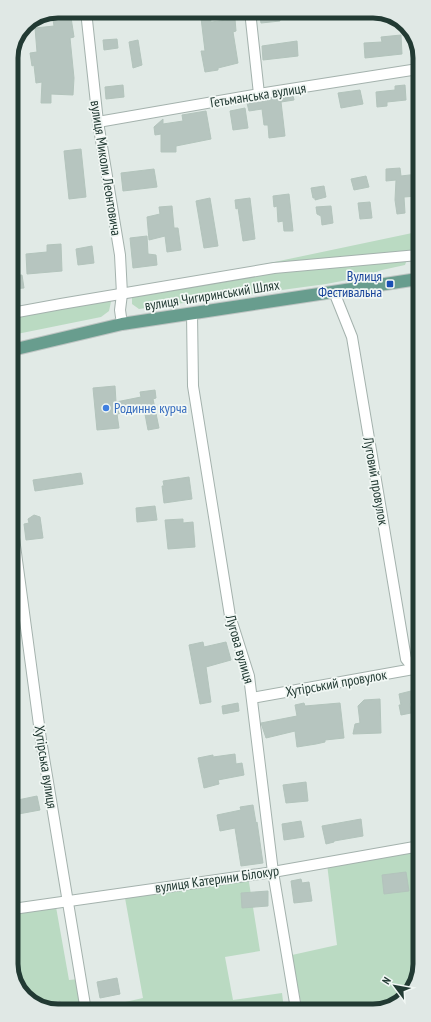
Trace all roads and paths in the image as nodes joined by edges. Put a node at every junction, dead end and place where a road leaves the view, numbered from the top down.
1 (87, 18) edge
2 (251, 18) edge
3 (413, 70) edge
4 (259, 94) junction
5 (98, 122) junction
6 (413, 255) edge
7 (413, 280) edge
8 (334, 292) junction
9 (122, 294) junction
10 (18, 313) edge
11 (192, 313) junction
12 (122, 324) junction
13 (18, 349) edge
14 (18, 568) edge
15 (413, 666) edge
16 (413, 669) edge
17 (252, 698) junction
18 (413, 847) edge
19 (273, 872) junction
20 (68, 900) junction
21 (18, 908) edge
22 (85, 1004) edge
23 (295, 1004) edge

1 - 5 street, вулиця Миколи Леонтовича
2 - 4 street
3 - 4 street, Гетьманська вулиця
4 - 5 street, Гетьманська вулиця
5 - 9 street, вулиця Миколи Леонтовича
6 - 9 street
7 - 8 main road, вулиця Чигиринський Шлях
8 - 11 main road, вулиця Чигиринський Шлях
8 - 15 street, Луговий провулок
9 - 10 street
9 - 12 street, вулиця Миколи Леонтовича
11 - 12 main road, вулиця Чигиринський Шлях
11 - 17 street, Лугова вулиця
12 - 13 main road, вулиця Чигиринський Шлях
14 - 20 street, Хутірська вулиця
16 - 17 street, Хутірський провулок
17 - 19 street, Лугова вулиця
18 - 19 street, вулиця Катерини Білокур
19 - 20 street, вулиця Катерини Білокур
19 - 23 street, Лугова вулиця
20 - 21 street, вулиця Катерини Білокур
20 - 22 street, Хутірська вулиця

